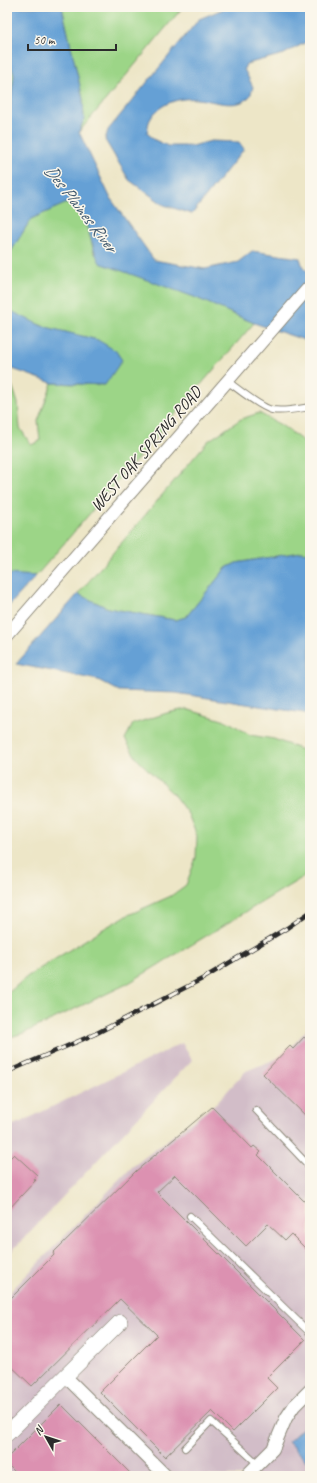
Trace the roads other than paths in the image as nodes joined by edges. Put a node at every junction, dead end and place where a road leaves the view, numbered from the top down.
1 (310, 286) edge
2 (227, 380) junction
3 (310, 407) edge
4 (7, 635) edge
5 (256, 1110) dead end
6 (310, 1167) edge
7 (190, 1216) dead end
8 (120, 1322) dead end
9 (310, 1333) edge
10 (65, 1376) junction
11 (310, 1390) edge
12 (7, 1434) edge
13 (185, 1448) dead end
14 (258, 1464) junction
15 (166, 1476) edge
16 (246, 1476) edge

1 - 2 street, WEST OAK SPRING ROAD
2 - 3 lane
2 - 4 street, WEST OAK SPRING ROAD
5 - 6 lane
7 - 9 lane
8 - 10 street
10 - 12 street
10 - 15 street
11 - 14 street
13 - 14 lane
14 - 16 street

